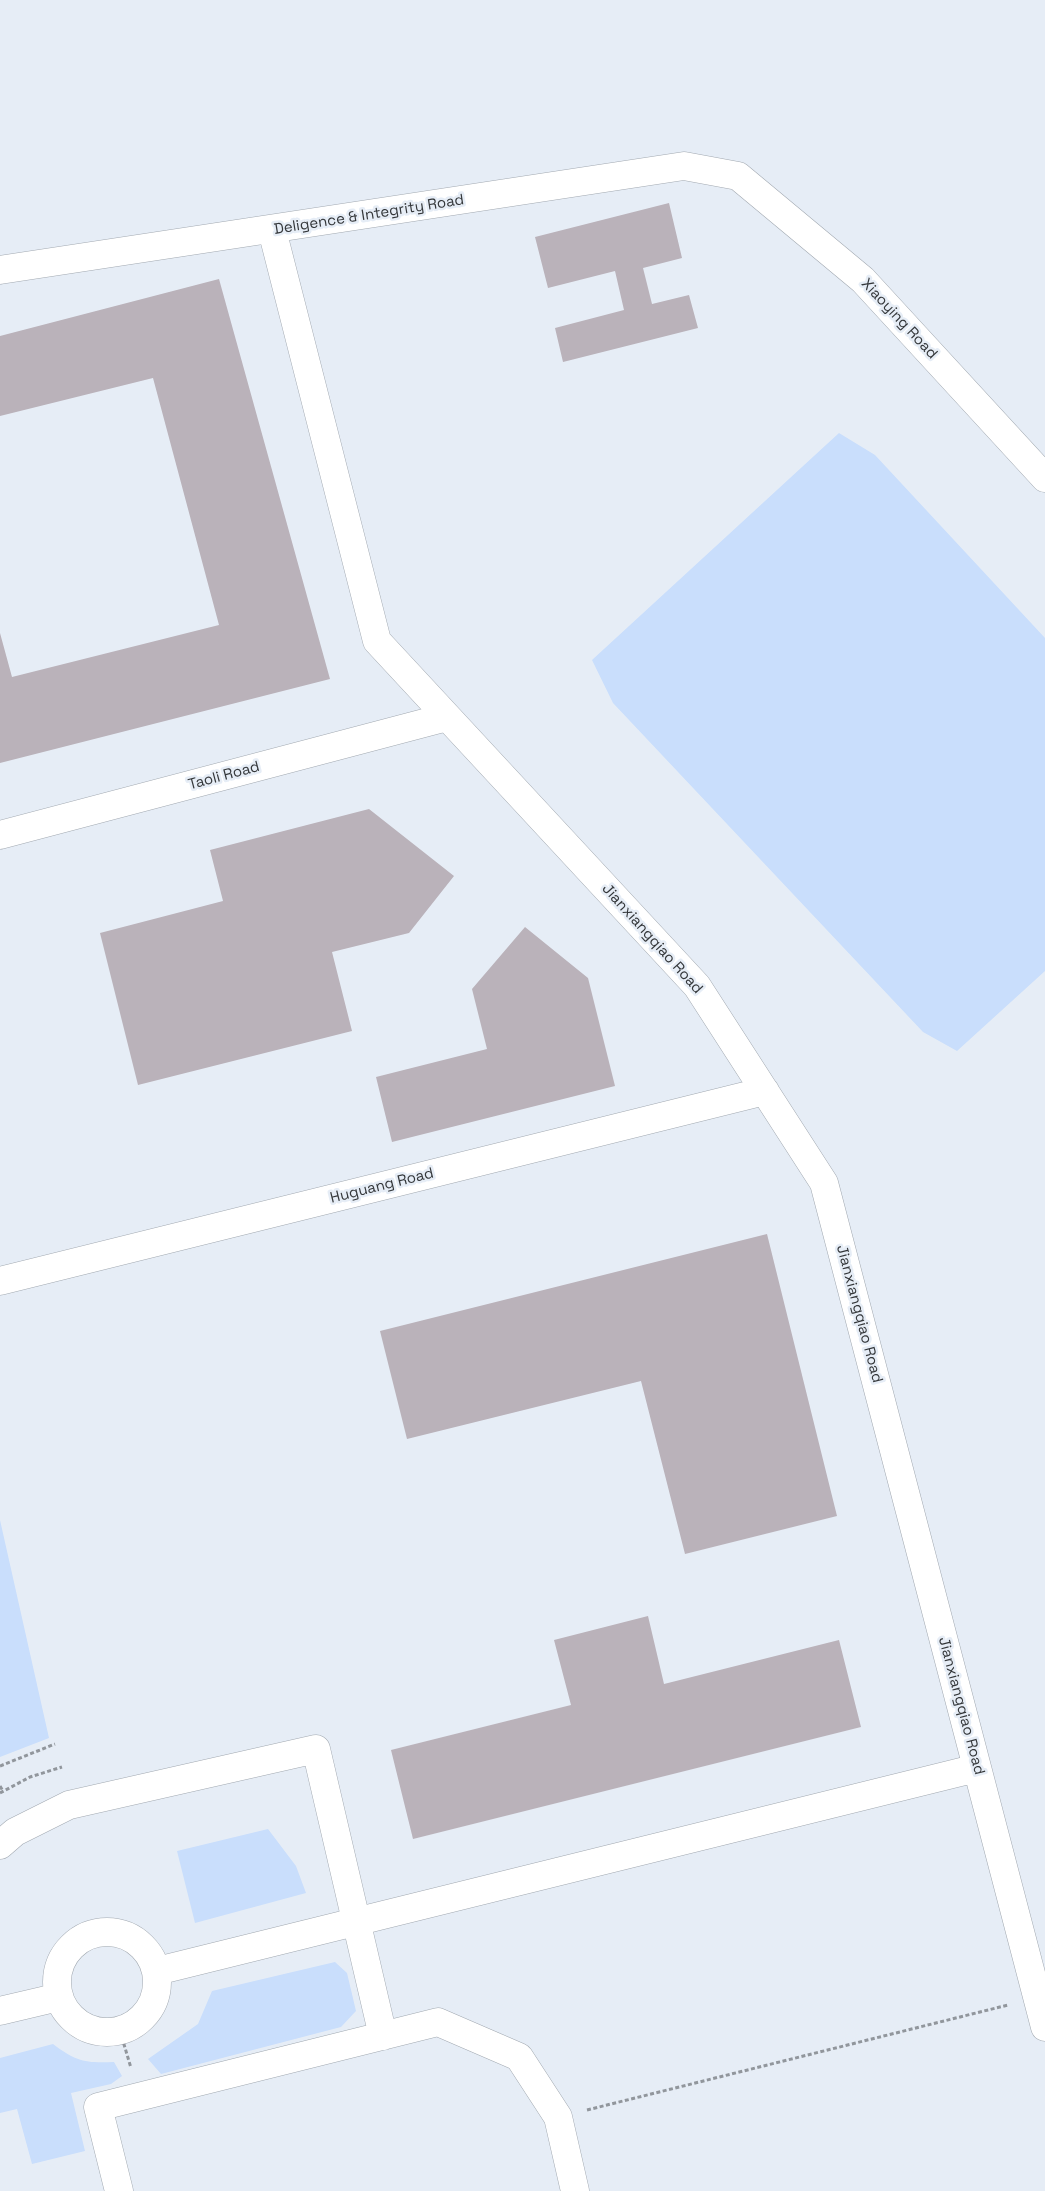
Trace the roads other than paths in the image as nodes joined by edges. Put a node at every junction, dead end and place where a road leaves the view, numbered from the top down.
1 (738, 176) joint
2 (272, 230) junction
3 (0, 270) edge
4 (1045, 478) edge
5 (447, 717) junction
6 (0, 835) edge
7 (765, 1091) junction
8 (0, 1281) edge
9 (978, 1768) junction
10 (0, 1845) edge
11 (357, 1922) junction
12 (157, 1971) junction
13 (58, 1997) junction
14 (0, 2011) edge
15 (1045, 2027) edge
16 (383, 2036) junction
17 (119, 2191) edge
18 (574, 2191) edge

1 - 2 street, Deligence & Integrity Road
1 - 4 street, Xiaoying Road
2 - 3 street, Deligence & Integrity Road
2 - 5 street, Jianxiangqiao Road
5 - 6 street, Taoli Road
5 - 7 street, Jianxiangqiao Road
7 - 8 street, Huguang Road
7 - 9 street, Jianxiangqiao Road
9 - 11 street
9 - 15 street, Jianxiangqiao Road
10 - 11 street
11 - 12 street
11 - 16 street
12 - 13 street
12 - 13 street
13 - 14 street
16 - 17 street
16 - 18 street

